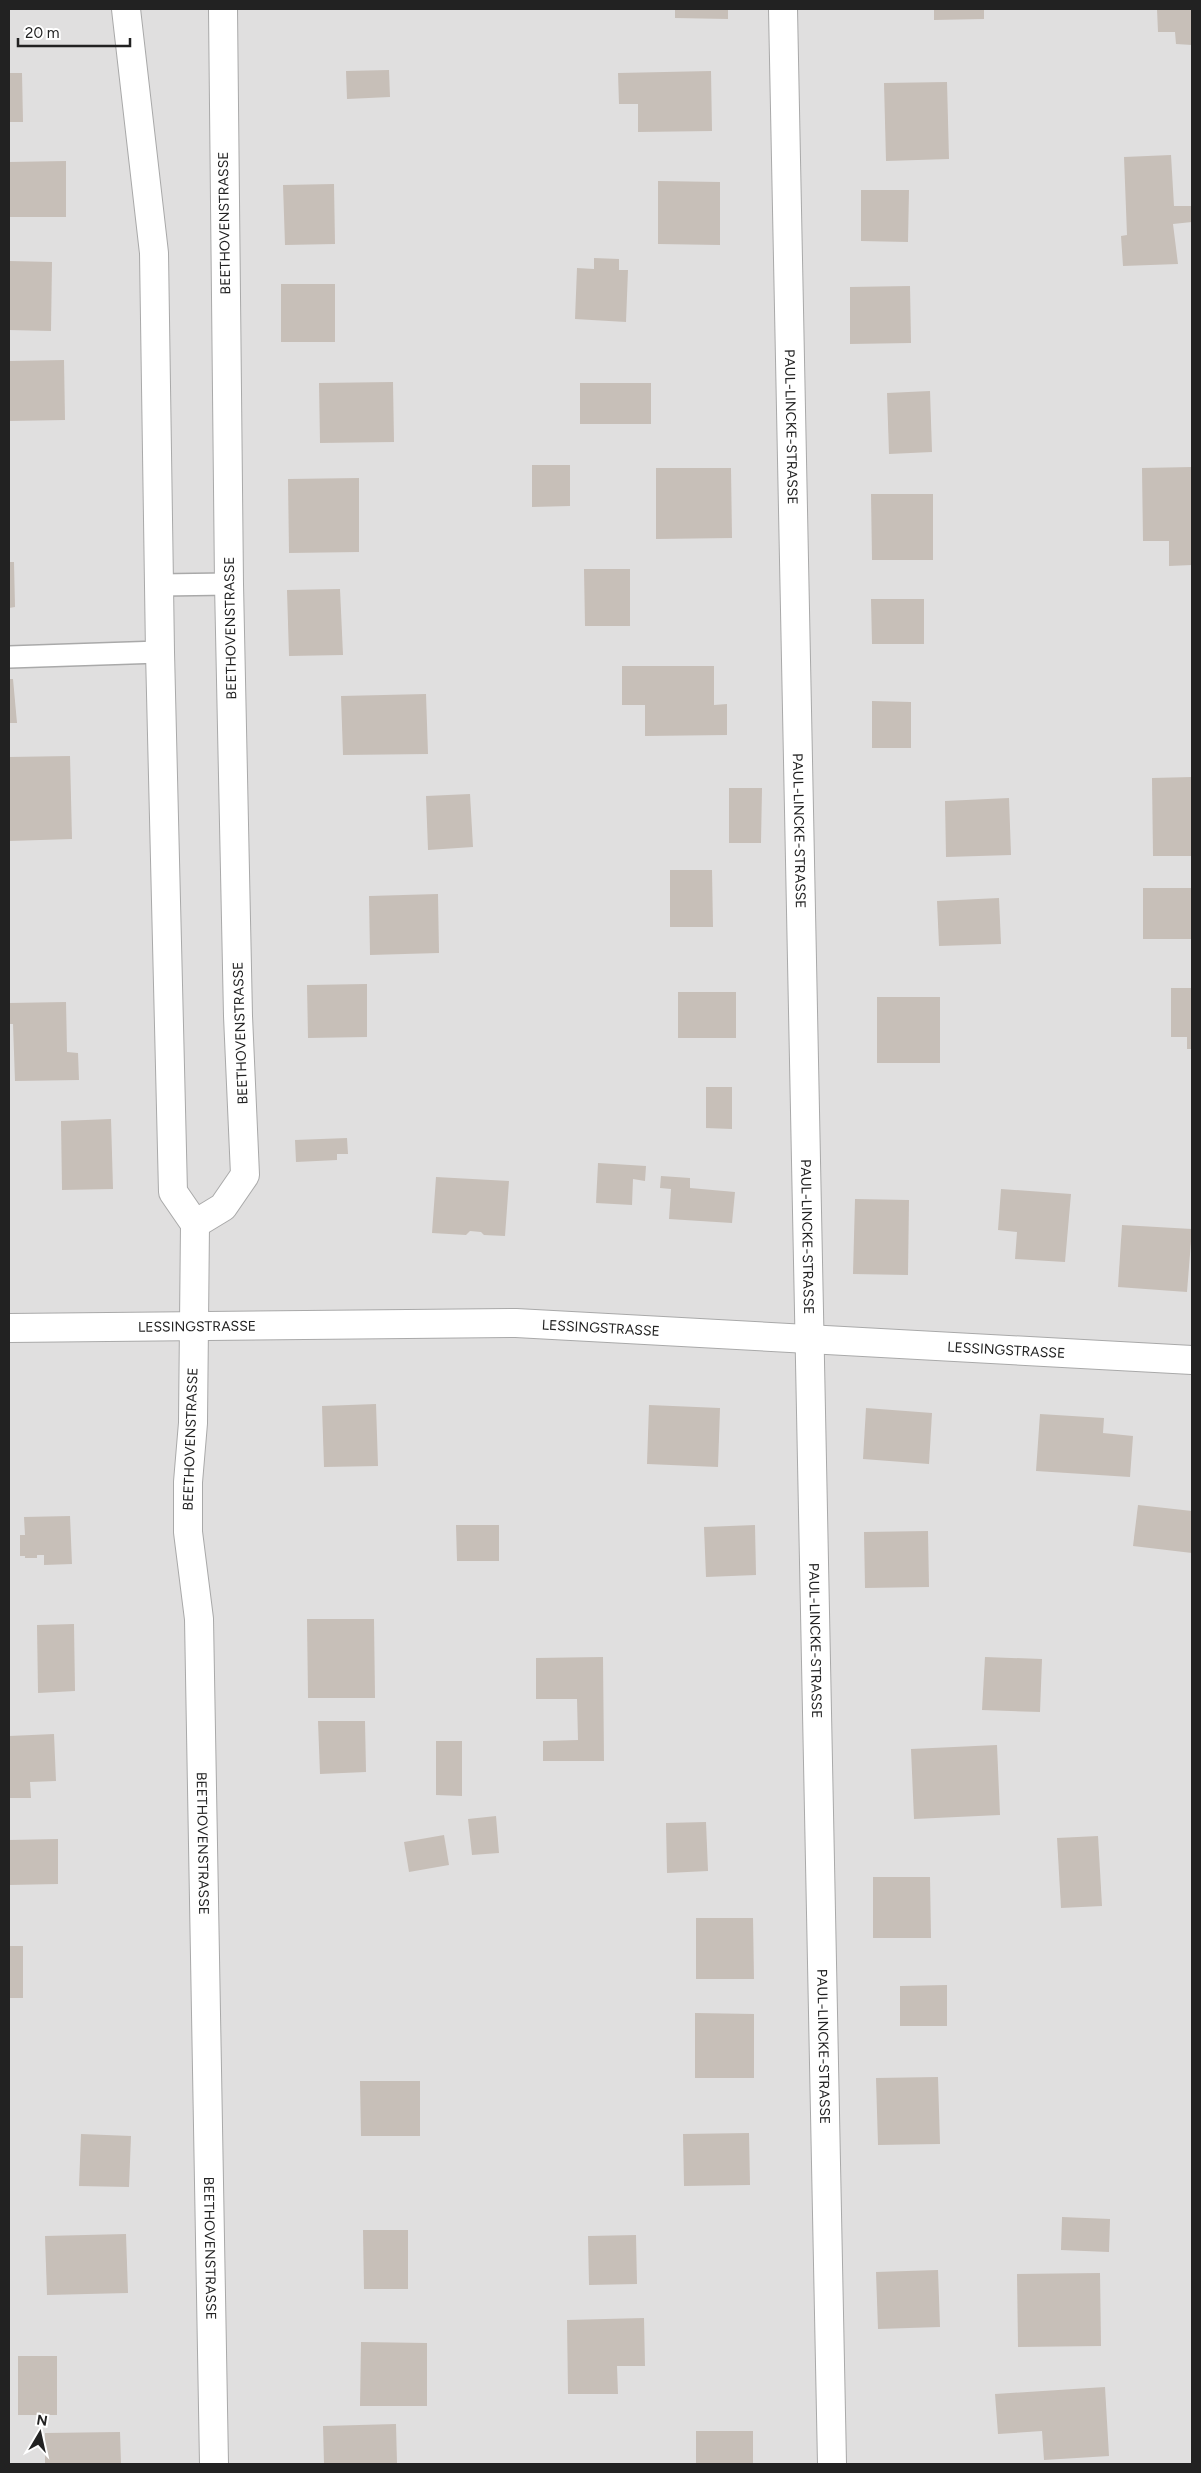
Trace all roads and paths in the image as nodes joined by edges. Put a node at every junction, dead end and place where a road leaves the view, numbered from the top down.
1 (126, 9) edge
2 (223, 9) edge
3 (783, 9) edge
4 (229, 584) junction
5 (160, 585) junction
6 (160, 652) junction
7 (9, 656) edge
8 (195, 1224) junction
9 (192, 1326) junction
10 (9, 1328) edge
11 (810, 1338) junction
12 (1192, 1360) edge
13 (214, 2464) edge
14 (832, 2464) edge

1 - 5 street
2 - 4 street, BEETHOVENSTRASSE
3 - 11 street, PAUL-LINCKE-STRASSE
4 - 5 lane
4 - 8 street, BEETHOVENSTRASSE
5 - 6 street
6 - 7 lane
6 - 8 street
8 - 9 street, BEETHOVENSTRASSE
9 - 10 street, LESSINGSTRASSE
9 - 11 street, LESSINGSTRASSE
9 - 13 street, BEETHOVENSTRASSE
11 - 12 street, LESSINGSTRASSE
11 - 14 street, PAUL-LINCKE-STRASSE

